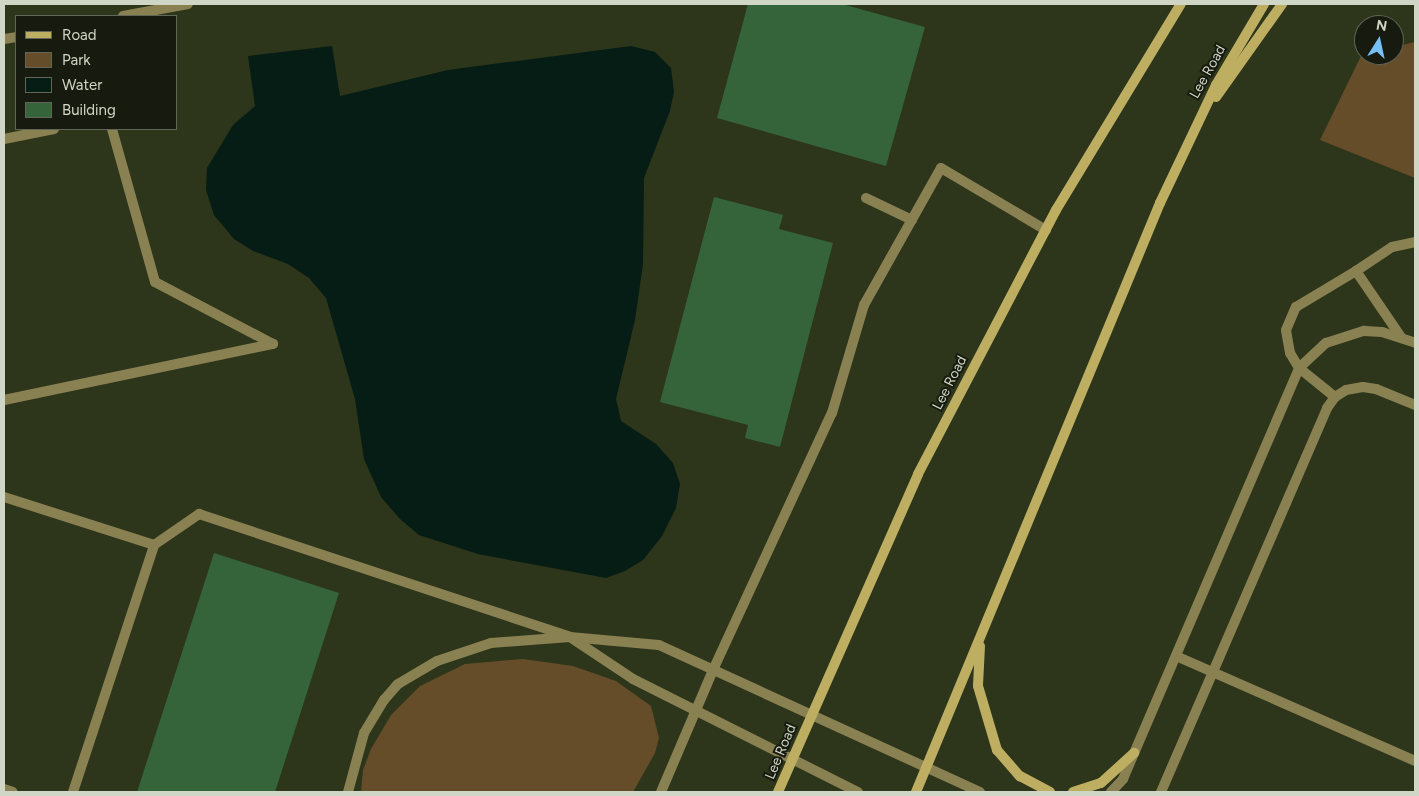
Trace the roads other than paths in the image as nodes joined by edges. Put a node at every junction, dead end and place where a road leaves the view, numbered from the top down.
1 (188, 4) edge
2 (1181, 4) edge
3 (1264, 4) edge
4 (1282, 4) edge
5 (146, 8) edge
6 (126, 15) edge
7 (1195, 126) junction
8 (49, 130) edge
9 (112, 130) edge
10 (4, 139) edge
11 (866, 198) dead end
12 (912, 220) junction
13 (1046, 230) junction
14 (1415, 242) edge
15 (1356, 272) junction
16 (1401, 337) junction
17 (1415, 343) edge
18 (1300, 368) junction
19 (1335, 397) junction
20 (4, 400) edge
21 (1415, 405) edge
22 (4, 496) edge
23 (154, 546) junction
24 (570, 637) junction
25 (980, 637) junction
26 (1176, 656) junction
27 (713, 670) junction
28 (1212, 673) junction
29 (697, 711) junction
30 (812, 715) junction
31 (1134, 753) junction
32 (792, 761) junction
33 (1415, 761) edge
34 (926, 770) junction
35 (4, 789) edge
36 (12, 792) edge
37 (73, 792) edge
38 (348, 792) edge
39 (662, 792) edge
40 (778, 792) edge
41 (858, 792) edge
42 (916, 792) edge
43 (980, 792) edge
44 (1050, 792) edge
45 (1073, 792) edge
46 (1111, 792) edge
47 (1161, 792) edge

1 - 5 street
2 - 13 street, Lee Road
3 - 7 street, Lee Road
4 - 7 street
5 - 6 street
7 - 25 street, Lee Road
8 - 10 street
9 - 20 street
11 - 12 street
12 - 13 street
12 - 27 street
13 - 30 street, Lee Road
14 - 15 street
15 - 16 street
15 - 18 street
16 - 17 street
16 - 18 street
18 - 19 street
18 - 26 street
19 - 21 street
19 - 28 street
22 - 23 street
23 - 24 street
23 - 37 street
24 - 27 street
24 - 29 street
24 - 38 street
25 - 34 street, Lee Road
25 - 44 street
26 - 28 street
26 - 31 street
27 - 29 street
27 - 30 street
28 - 33 street
28 - 47 street
29 - 32 street
29 - 39 street
30 - 32 street, Lee Road
30 - 34 street
31 - 45 street
31 - 46 street
32 - 40 street, Lee Road
32 - 41 street
34 - 42 street, Lee Road
34 - 43 street
35 - 36 street

